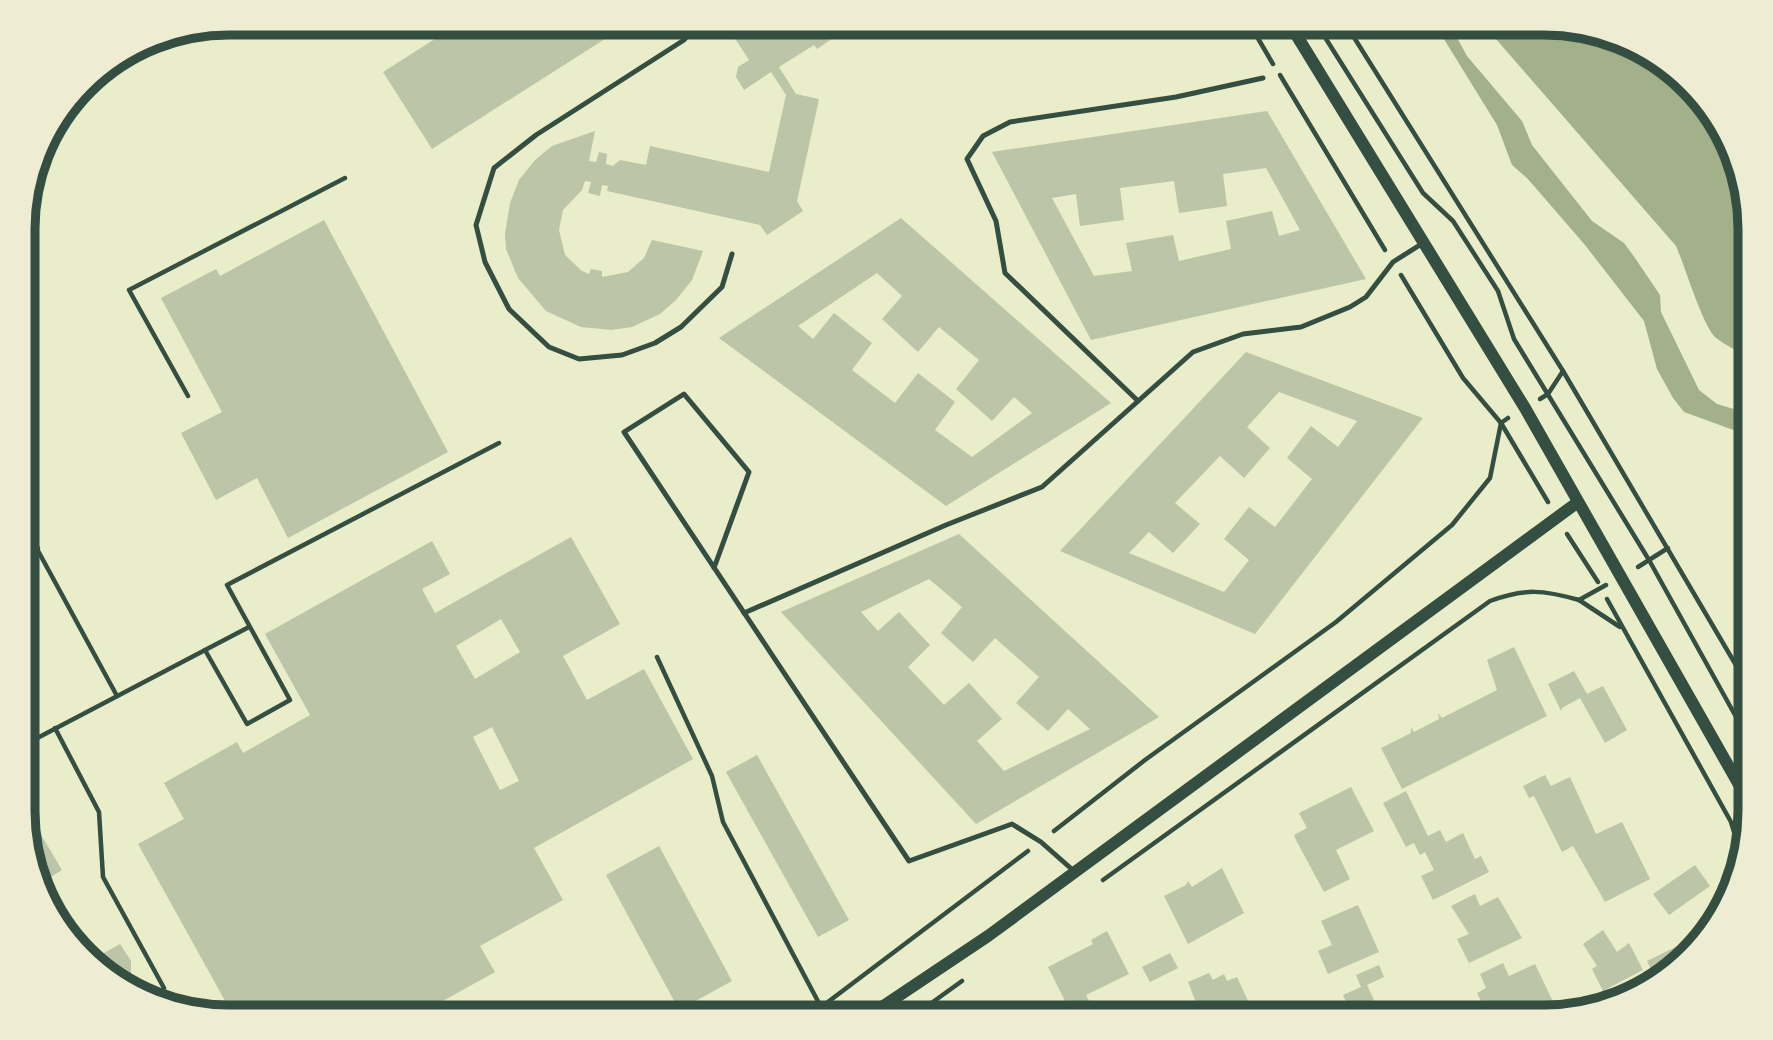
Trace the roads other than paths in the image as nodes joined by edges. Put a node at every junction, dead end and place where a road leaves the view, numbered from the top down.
1 (688, 35) edge
2 (1296, 35) edge
3 (1263, 78) dead end
4 (1423, 243) junction
5 (732, 254) dead end
6 (1138, 401) junction
7 (1578, 502) junction
8 (714, 568) junction
9 (744, 613) junction
10 (1738, 783) edge
11 (1075, 872) junction
12 (885, 1005) edge

1 - 5 lane
2 - 4 street
3 - 6 lane
4 - 6 lane
4 - 7 street
6 - 9 lane
7 - 10 street
7 - 11 street
8 - 8 lane
8 - 9 lane
9 - 11 lane
11 - 12 street

